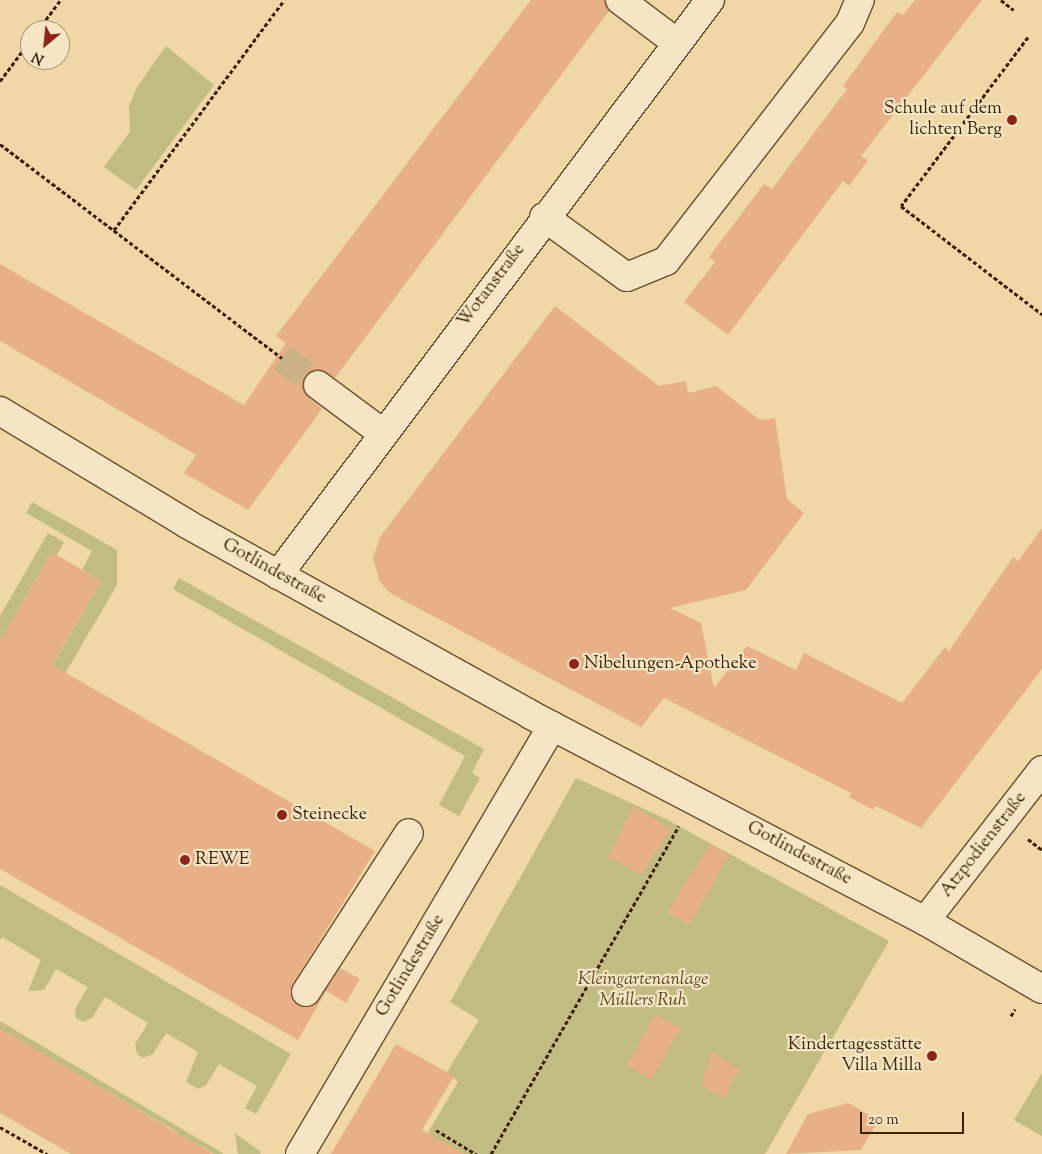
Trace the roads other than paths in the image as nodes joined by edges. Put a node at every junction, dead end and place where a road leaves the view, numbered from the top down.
1 (620, 0) edge
2 (710, 0) edge
3 (860, 0) edge
4 (677, 43) junction
5 (544, 218) junction
6 (318, 385) tunnel mouth
7 (0, 411) edge
8 (381, 432) junction
9 (278, 575) junction
10 (552, 726) junction
11 (1042, 770) edge
12 (408, 833) dead end
13 (925, 921) junction
14 (1042, 989) edge
15 (306, 992) dead end
16 (300, 1154) edge

1 - 4 street
2 - 4 street, Wotanstraße
3 - 5 street
4 - 5 street, Wotanstraße
5 - 8 street, Wotanstraße
6 - 8 street
7 - 9 street, Gotlindestraße
8 - 9 street, Wotanstraße
9 - 10 street, Gotlindestraße
10 - 13 street, Gotlindestraße
10 - 16 street, Gotlindestraße
11 - 13 street, Atzpodienstraße
12 - 15 street
13 - 14 street, Gotlindestraße

